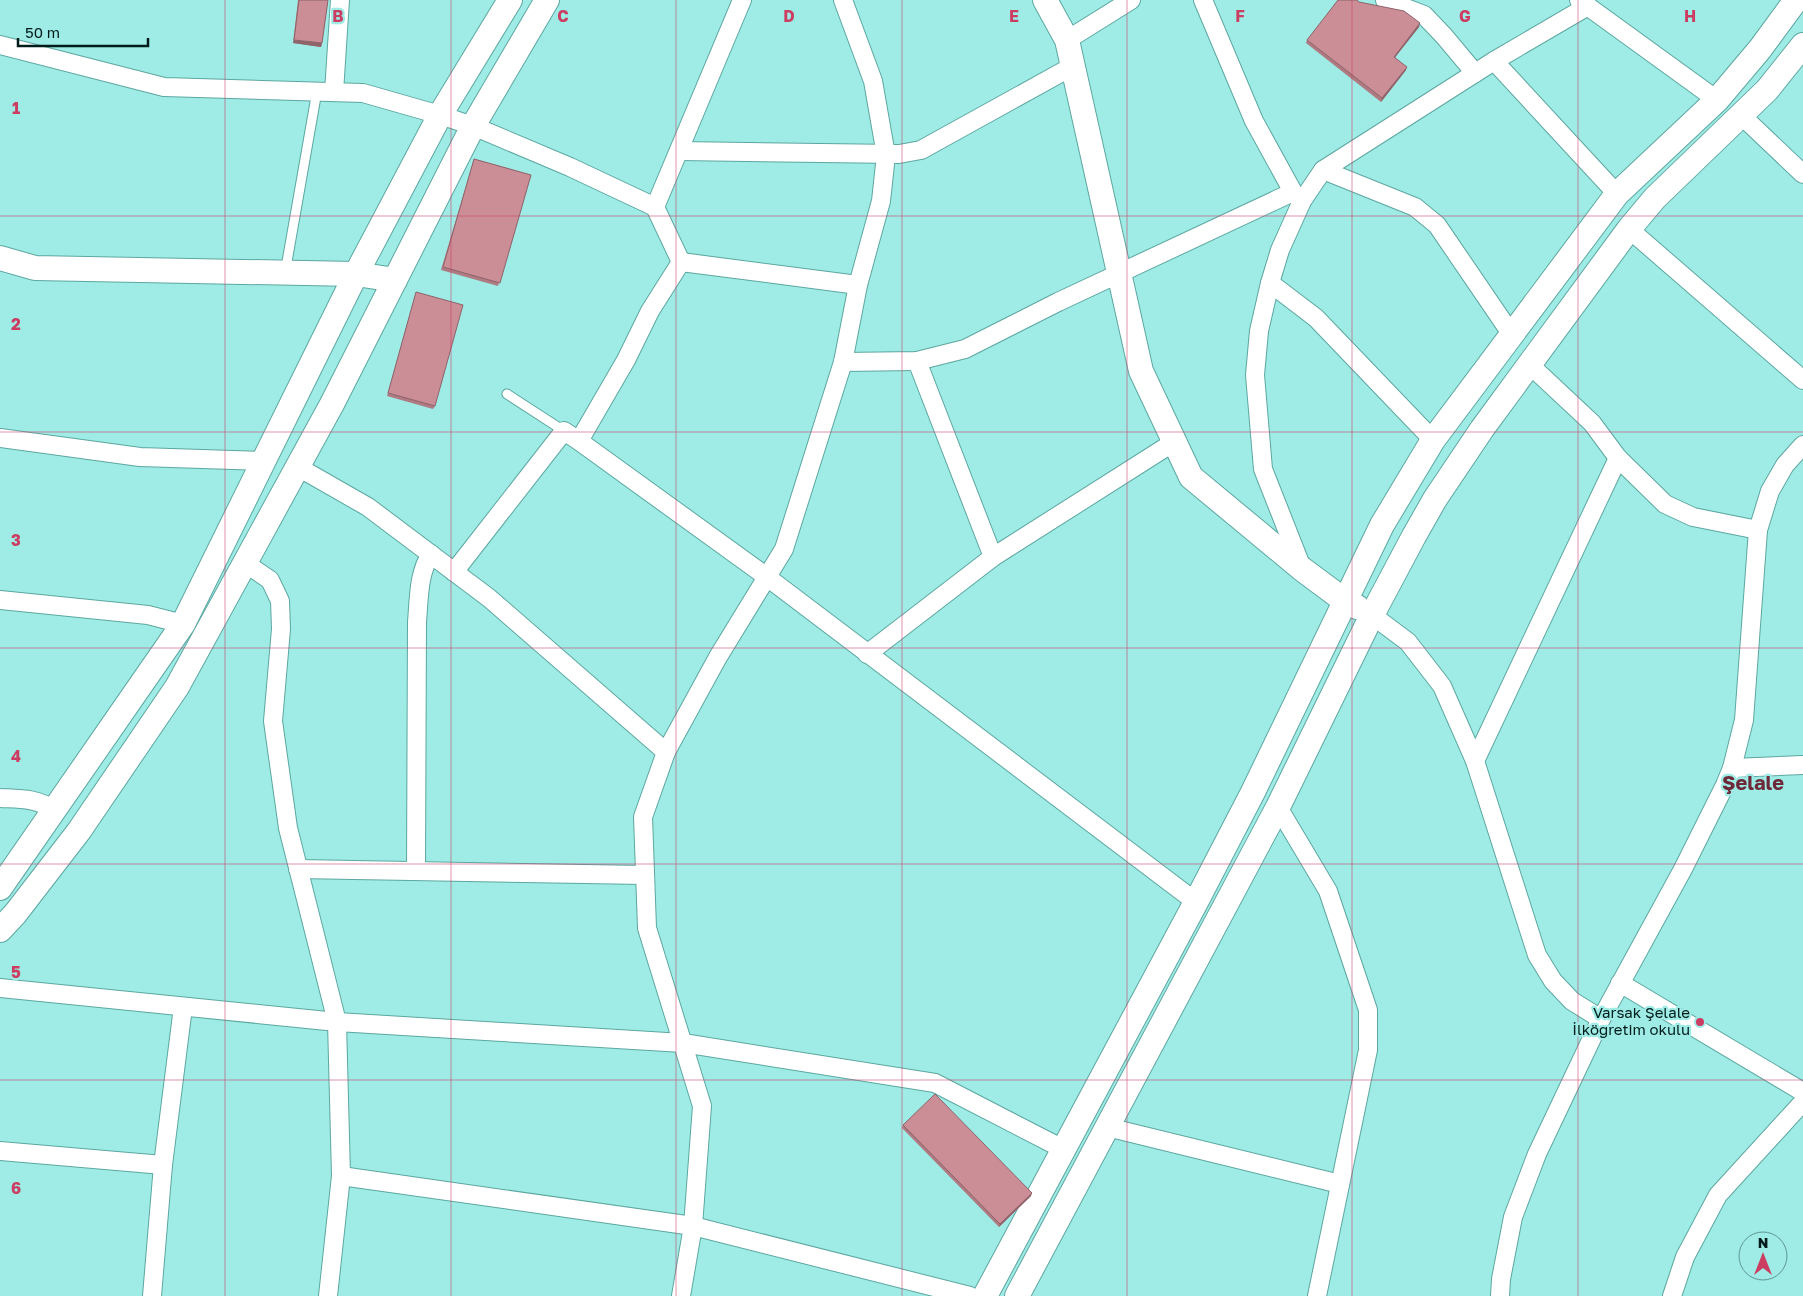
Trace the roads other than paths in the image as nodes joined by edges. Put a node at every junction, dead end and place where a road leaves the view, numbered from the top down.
1 (340, 0) edge
2 (546, 0) edge
3 (742, 0) edge
4 (842, 0) edge
5 (1045, 0) edge
6 (1131, 0) edge
7 (1203, 0) edge
8 (1384, 0) edge
9 (1796, 0) edge
10 (508, 1) edge
11 (1584, 3) edge
12 (1067, 40) junction
13 (0, 45) edge
14 (1803, 45) edge
15 (1494, 61) junction
16 (1073, 66) junction
17 (1475, 73) junction
18 (325, 92) junction
19 (1716, 100) junction
20 (440, 116) junction
21 (1742, 116) junction
22 (473, 126) junction
23 (679, 151) junction
24 (886, 155) junction
25 (1323, 170) junction
26 (1803, 174) edge
27 (1617, 194) junction
28 (1298, 196) junction
29 (654, 207) junction
30 (1629, 229) junction
31 (0, 258) edge
32 (681, 262) junction
33 (285, 273) junction
34 (1119, 273) junction
35 (356, 274) junction
36 (394, 280) junction
37 (1270, 283) junction
38 (858, 285) junction
39 (1512, 335) junction
40 (917, 361) junction
41 (842, 362) junction
42 (1530, 364) junction
43 (1803, 380) edge
44 (507, 394) dead end
45 (564, 431) junction
46 (0, 438) edge
47 (1433, 440) junction
48 (579, 441) junction
49 (1174, 442) junction
50 (1803, 445) edge
51 (1618, 458) junction
52 (262, 461) junction
53 (298, 467) junction
54 (1758, 530) junction
55 (431, 554) junction
56 (993, 557) junction
57 (245, 563) junction
58 (1302, 568) junction
59 (454, 572) junction
60 (767, 578) junction
61 (0, 600) edge
62 (1345, 600) junction
63 (1372, 615) junction
64 (183, 624) junction
65 (867, 654) junction
66 (666, 752) junction
67 (1475, 761) junction
68 (1803, 765) edge
69 (1732, 768) junction
70 (0, 798) edge
71 (1278, 807) junction
72 (54, 810) junction
73 (298, 870) junction
74 (416, 871) junction
75 (645, 875) junction
76 (0, 888) edge
77 (1196, 902) junction
78 (0, 930) edge
79 (1620, 983) junction
80 (0, 988) edge
81 (183, 1006) junction
82 (1601, 1019) junction
83 (337, 1022) junction
84 (683, 1043) junction
85 (1803, 1092) edge
86 (1803, 1102) edge
87 (1107, 1127) junction
88 (1063, 1149) junction
89 (0, 1151) edge
90 (163, 1165) junction
91 (341, 1176) junction
92 (1340, 1184) junction
93 (693, 1226) junction
94 (152, 1296) edge
95 (328, 1296) edge
96 (681, 1296) edge
97 (970, 1296) edge
98 (985, 1296) edge
99 (1017, 1296) edge
100 (1317, 1296) edge
101 (1500, 1296) edge
102 (1672, 1296) edge

1 - 18 street
2 - 22 street
3 - 23 street
4 - 24 street
5 - 12 street
6 - 12 street
7 - 28 street
8 - 17 street
9 - 19 street
10 - 20 street
11 - 15 street
11 - 19 street
12 - 16 street
13 - 18 street
14 - 21 street
15 - 17 street
15 - 27 street
16 - 24 street
16 - 34 street
17 - 25 street
18 - 20 street
18 - 33 lane
19 - 27 street
20 - 22 street
20 - 35 street
21 - 26 street
21 - 30 street
22 - 29 street
22 - 36 street
23 - 24 street
23 - 29 street
24 - 38 street
25 - 28 street
25 - 39 street
27 - 39 street
28 - 34 street
28 - 37 street
29 - 32 street
30 - 42 street
30 - 43 street
31 - 33 street
32 - 38 street
32 - 48 street
33 - 35 street
34 - 40 street
34 - 49 street
35 - 36 street
35 - 52 street
36 - 53 street
37 - 47 street
37 - 58 street
38 - 41 street
39 - 47 street
40 - 41 street
40 - 56 street
41 - 60 street
42 - 51 street
42 - 63 street
44 - 45 lane
45 - 48 street
45 - 59 street
46 - 52 street
47 - 62 street
48 - 60 street
49 - 56 street
49 - 58 street
50 - 54 street
51 - 54 street
51 - 67 street
52 - 64 street
53 - 55 street
53 - 57 street
54 - 69 street
55 - 59 street
55 - 74 street
56 - 65 street
57 - 73 street
57 - 78 street
58 - 62 street
59 - 66 street
60 - 65 street
60 - 66 street
61 - 64 street
62 - 63 street
62 - 77 street
63 - 67 street
63 - 71 street
64 - 72 street
65 - 77 street
66 - 75 street
67 - 82 street
68 - 69 street
69 - 79 street
70 - 72 street
71 - 87 street
71 - 92 street
72 - 76 street
73 - 74 street
73 - 83 street
74 - 75 street
75 - 84 street
77 - 88 street
79 - 82 street
79 - 85 street
80 - 81 street
81 - 83 street
81 - 90 street
82 - 101 street
83 - 84 street
83 - 91 street
84 - 88 street
84 - 93 street
86 - 102 street
87 - 92 street
87 - 99 street
88 - 98 street
89 - 90 street
90 - 94 street
91 - 93 street
91 - 95 street
92 - 100 street
93 - 96 street
93 - 97 street

